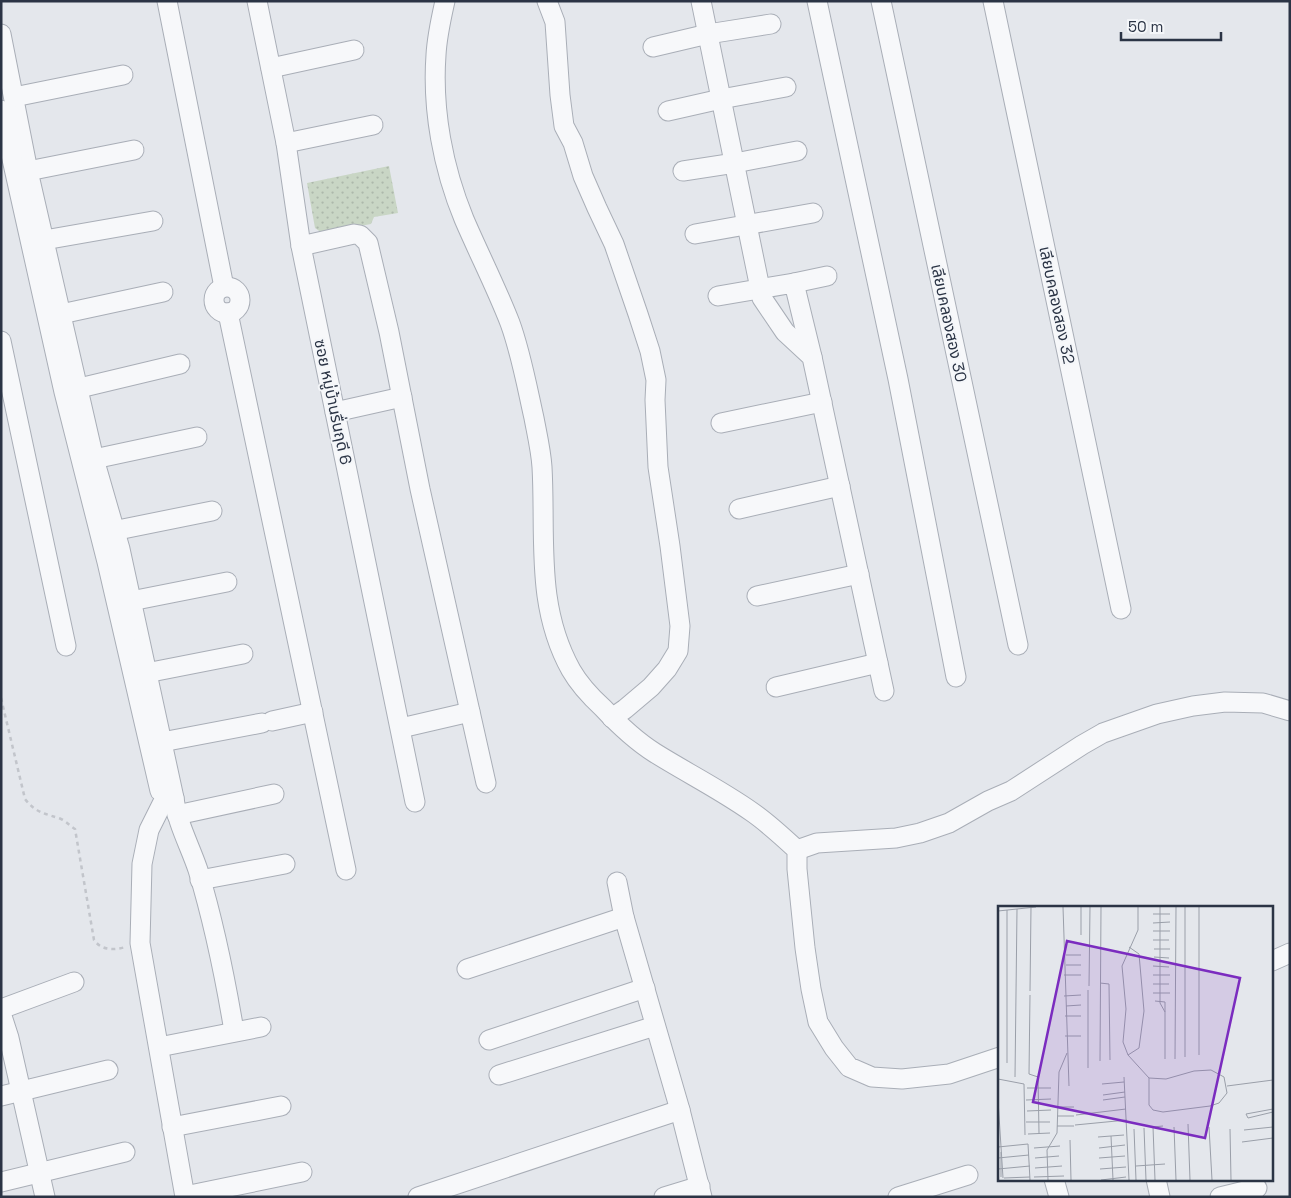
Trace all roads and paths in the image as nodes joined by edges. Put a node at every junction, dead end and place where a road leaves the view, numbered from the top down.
1 (167, 1) edge
2 (257, 1) edge
3 (445, 1) edge
4 (547, 1) edge
5 (701, 1) edge
6 (817, 1) edge
7 (881, 1) edge
8 (992, 1) edge
9 (771, 24) dead end
10 (1, 34) edge
11 (708, 34) junction
12 (653, 47) dead end
13 (354, 50) dead end
14 (271, 68) junction
15 (123, 75) dead end
16 (786, 87) dead end
17 (721, 99) junction
18 (8, 103) edge
19 (668, 111) dead end
20 (373, 124) dead end
21 (286, 143) junction
22 (134, 150) dead end
23 (797, 151) dead end
24 (735, 163) junction
25 (683, 170) dead end
26 (28, 171) junction
27 (813, 213) dead end
28 (153, 221) dead end
29 (747, 224) junction
30 (695, 234) dead end
31 (37, 241) junction
32 (301, 246) junction
33 (827, 276) dead end
34 (794, 283) junction
35 (760, 288) junction
36 (163, 292) dead end
37 (718, 296) dead end
38 (61, 314) junction
39 (1, 341) edge
40 (812, 357) junction
41 (180, 364) dead end
42 (71, 390) junction
43 (402, 397) junction
44 (822, 402) junction
45 (335, 412) junction
46 (721, 423) dead end
47 (197, 436) dead end
48 (94, 459) junction
49 (840, 486) junction
50 (739, 509) dead end
51 (212, 511) dead end
52 (108, 532) junction
53 (859, 574) junction
54 (228, 582) dead end
55 (756, 596) dead end
56 (131, 601) junction
57 (1121, 609) dead end
58 (1018, 645) dead end
59 (66, 646) dead end
60 (243, 654) dead end
61 (878, 663) junction
62 (139, 674) junction
63 (956, 676) dead end
64 (776, 687) dead end
65 (884, 691) dead end
66 (1, 698) edge
67 (1290, 711) edge
68 (313, 712) junction
69 (470, 712) junction
70 (612, 718) junction
71 (401, 728) junction
72 (162, 742) junction
73 (486, 783) dead end
74 (274, 794) dead end
75 (415, 802) dead end
76 (172, 807) junction
77 (797, 850) junction
78 (285, 864) dead end
79 (346, 870) dead end
80 (200, 880) junction
81 (617, 882) dead end
82 (624, 917) junction
83 (140, 943) junction
84 (1290, 953) edge
85 (1274, 960) edge
86 (467, 969) dead end
87 (74, 982) dead end
88 (645, 988) junction
89 (1, 1009) edge
90 (1, 1013) edge
91 (656, 1026) junction
92 (261, 1027) dead end
93 (234, 1031) junction
94 (489, 1040) dead end
95 (160, 1047) junction
96 (998, 1058) edge
97 (108, 1070) dead end
98 (499, 1075) dead end
99 (21, 1091) junction
100 (1, 1096) edge
101 (281, 1106) dead end
102 (680, 1110) junction
103 (172, 1127) junction
104 (125, 1152) dead end
105 (302, 1172) dead end
106 (40, 1173) junction
107 (968, 1175) dead end
108 (1054, 1180) edge
109 (1156, 1180) edge
110 (1, 1182) edge
111 (1257, 1188) dead end
112 (701, 1191) edge
113 (185, 1196) edge
114 (45, 1197) edge
115 (418, 1197) edge
116 (664, 1197) edge
117 (898, 1197) edge
118 (1058, 1197) edge
119 (1160, 1197) edge
120 (1220, 1197) edge

1 - 68 street
2 - 14 street, ซอย หมู่บ้านรื่นฤดี 6
3 - 70 street
4 - 70 street
5 - 11 street
6 - 63 street
7 - 58 street, เลียบคลองสอง 30
8 - 57 street, เลียบคลองสอง 32
9 - 11 street
10 - 18 street
11 - 12 street
11 - 17 street
13 - 14 street
14 - 21 street, ซอย หมู่บ้านรื่นฤดี 6
15 - 18 street
16 - 17 street
17 - 19 street
17 - 24 street
18 - 26 street
18 - 31 street
20 - 21 street
21 - 32 street, ซอย หมู่บ้านรื่นฤดี 6
22 - 26 street
23 - 24 street
24 - 25 street
24 - 29 street
26 - 31 street
27 - 29 street
28 - 31 street
29 - 30 street
29 - 35 street
31 - 38 street
31 - 42 street
32 - 43 street
32 - 45 street, ซอย หมู่บ้านรื่นฤดี 6
33 - 34 street
34 - 35 street
34 - 40 street
35 - 37 street
35 - 40 street
36 - 38 street
38 - 42 street
39 - 59 street
40 - 44 street
41 - 42 street
42 - 48 street
42 - 52 street
43 - 45 street
43 - 69 street
44 - 46 street
44 - 49 street
45 - 71 street, ซอย หมู่บ้านรื่นฤดี 6
47 - 48 street
48 - 52 street
49 - 50 street
49 - 53 street
51 - 52 street
52 - 56 street
52 - 62 street
53 - 55 street
53 - 61 street
54 - 56 street
56 - 62 street
60 - 62 street
61 - 64 street
61 - 65 street
62 - 72 street
62 - 76 street
66 - 83 path
67 - 77 street
68 - 72 street
68 - 79 street
69 - 71 street
69 - 73 street
70 - 77 street
71 - 75 street, ซอย หมู่บ้านรื่นฤดี 6
72 - 76 street
74 - 76 street
76 - 80 street
76 - 83 street
77 - 96 street
78 - 80 street
80 - 93 street
81 - 82 street
82 - 86 street
82 - 88 street
83 - 95 street
84 - 85 street
87 - 89 street
88 - 91 street
88 - 94 street
90 - 99 street
91 - 98 street
91 - 102 street
92 - 93 street
93 - 95 street
95 - 103 street
97 - 99 street
99 - 100 street
99 - 106 street
101 - 103 street
102 - 112 street
102 - 115 street
103 - 113 street
104 - 106 street
105 - 113 street
106 - 110 street
106 - 114 street
107 - 117 street
108 - 118 street
109 - 119 street
111 - 120 street
112 - 116 street

